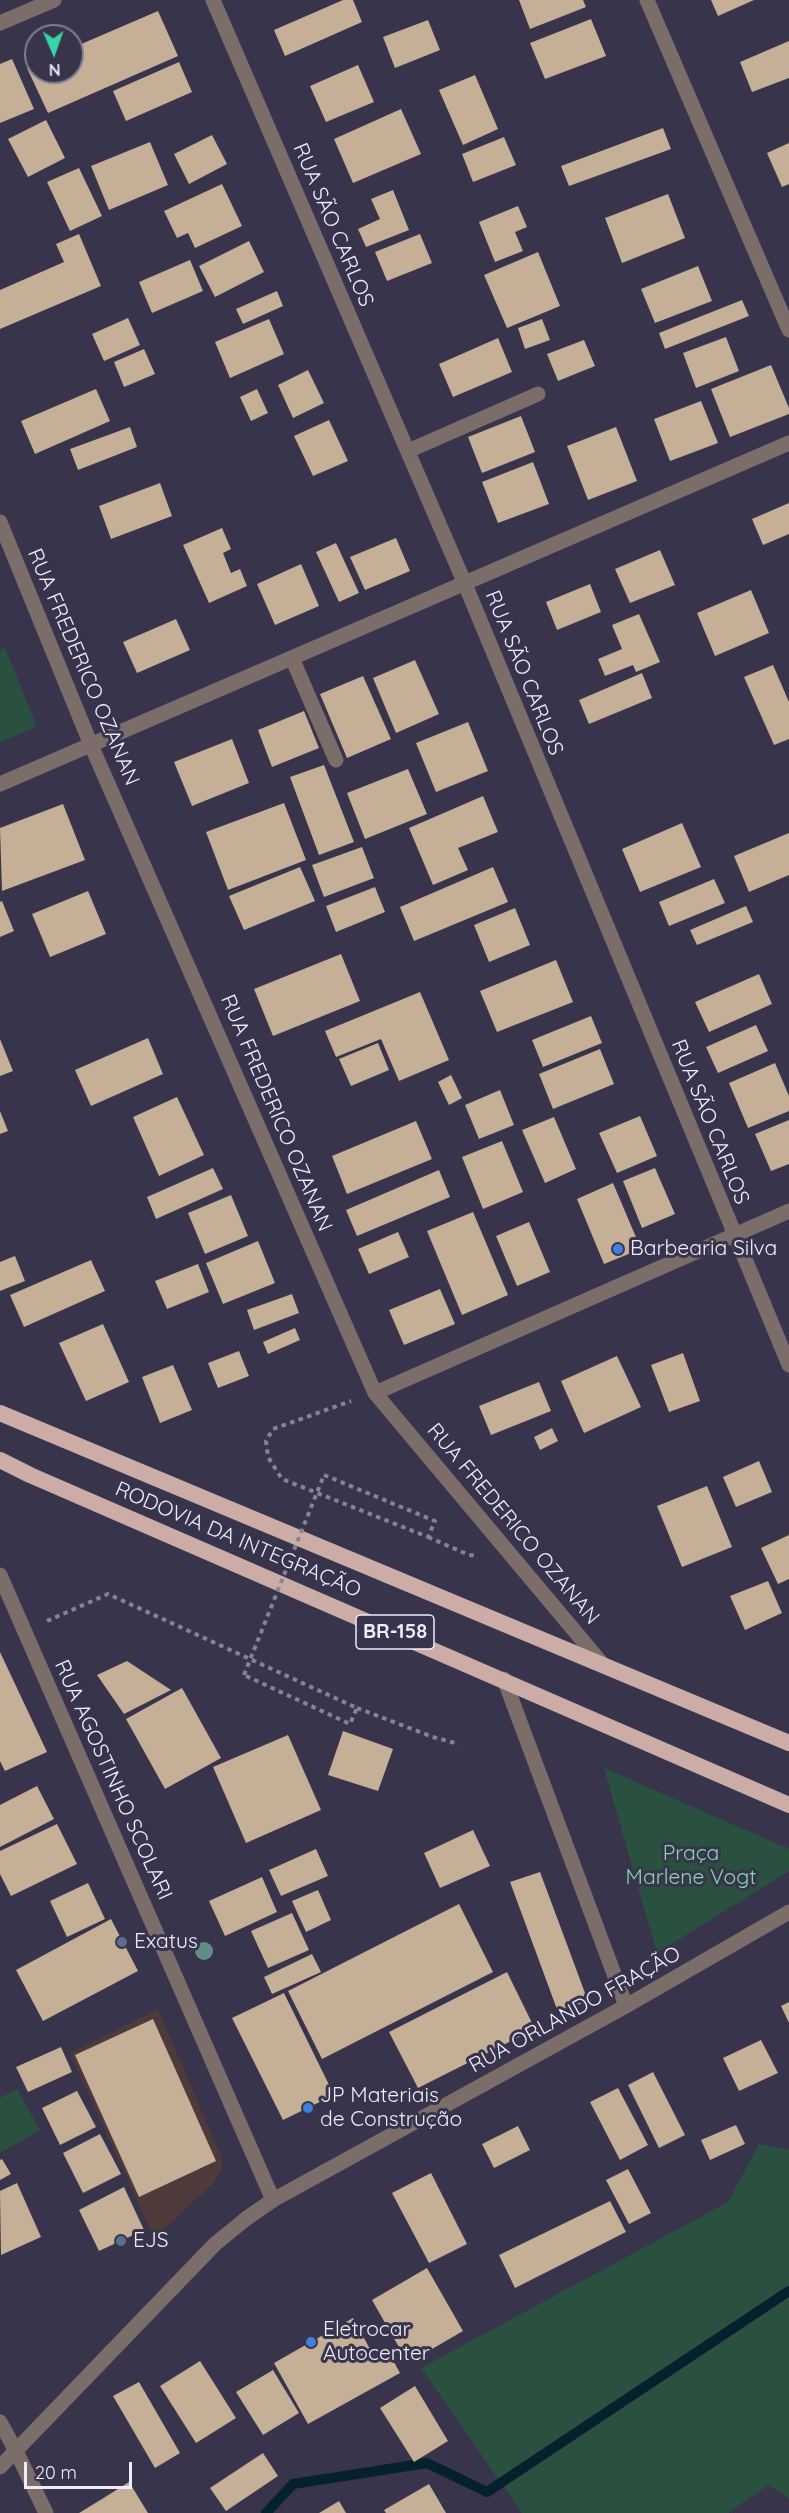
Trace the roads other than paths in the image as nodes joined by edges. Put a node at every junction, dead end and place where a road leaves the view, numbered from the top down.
1 (54, 0) edge
2 (213, 0) edge
3 (647, 0) edge
4 (0, 23) edge
5 (789, 330) edge
6 (538, 394) dead end
7 (789, 443) edge
8 (408, 451) junction
9 (0, 522) edge
10 (465, 584) junction
11 (292, 658) junction
12 (92, 745) junction
13 (336, 760) dead end
14 (0, 784) edge
15 (789, 1211) edge
16 (734, 1235) junction
17 (789, 1365) edge
18 (375, 1393) junction
19 (0, 1413) edge
20 (0, 1460) edge
21 (0, 1575) edge
22 (603, 1666) junction
23 (504, 1679) junction
24 (789, 1743) edge
25 (789, 1805) edge
26 (789, 1912) edge
27 (626, 2006) junction
28 (273, 2200) junction
29 (0, 2422) edge
30 (16, 2451) junction
31 (0, 2467) edge
32 (46, 2513) edge

1 - 4 street
2 - 8 street, RUA SÃO CARLOS
3 - 5 street
6 - 8 street
7 - 10 street
8 - 10 street, RUA SÃO CARLOS
9 - 12 street, RUA FREDERICO OZANAN
10 - 11 street
10 - 16 street, RUA SÃO CARLOS
11 - 12 street
11 - 13 street
12 - 14 street
12 - 18 street, RUA FREDERICO OZANAN
15 - 16 street
16 - 17 street, RUA SÃO CARLOS
16 - 18 street
18 - 22 street, RUA FREDERICO OZANAN
19 - 22 highway, RODOVIA DA INTEGRAÇÃO / BR-158
20 - 23 highway, RODOVIA DA INTEGRAÇÃO / BR-158
21 - 28 street, RUA AGOSTINHO SCOLARI
22 - 24 highway, RODOVIA DA INTEGRAÇÃO / BR-158
23 - 25 highway, RODOVIA DA INTEGRAÇÃO / BR-158
23 - 27 street
26 - 27 street, RUA ORLANDO FRAÇÃO
27 - 28 street, RUA ORLANDO FRAÇÃO
28 - 30 street, RUA ORLANDO FRAÇÃO
29 - 30 street
30 - 31 street, RUA ORLANDO FRAÇÃO
30 - 32 street

